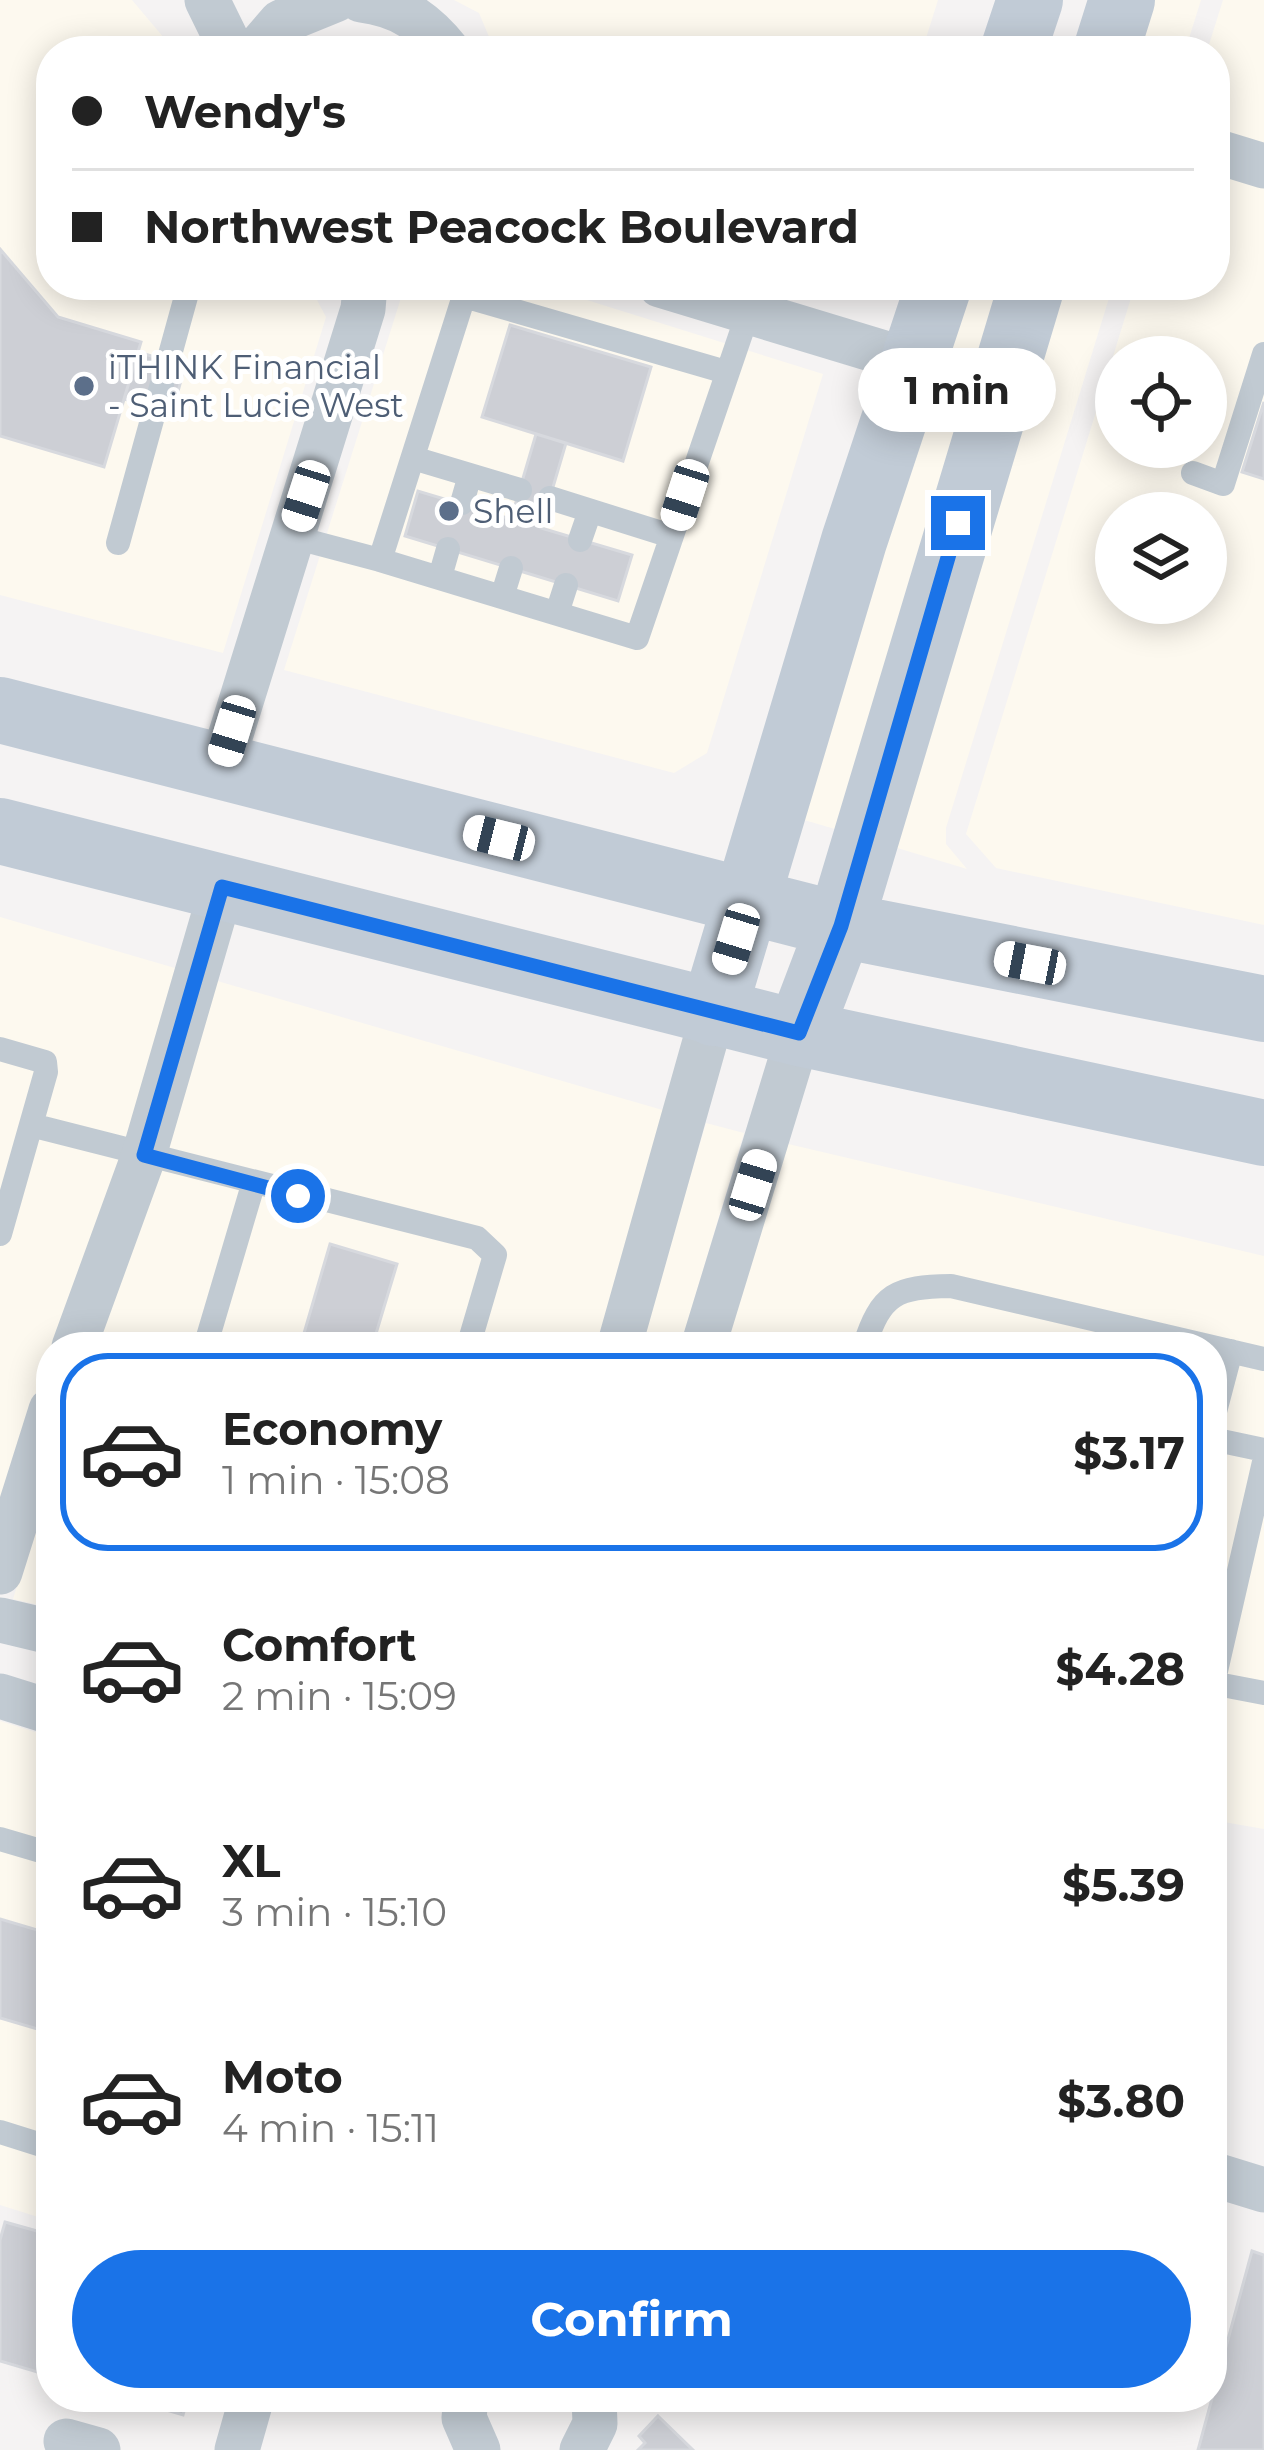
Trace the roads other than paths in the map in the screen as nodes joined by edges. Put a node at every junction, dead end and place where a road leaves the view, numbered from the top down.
1 (208, 0) edge
2 (334, 0) edge
3 (1030, 0) edge
4 (1122, 0) edge
5 (225, 36) edge
6 (269, 36) edge
7 (434, 36) edge
8 (1017, 36) edge
9 (1111, 36) edge
10 (1230, 156) edge
11 (1264, 166) edge
12 (186, 300) edge
13 (364, 300) edge
14 (463, 300) edge
15 (478, 300) edge
16 (707, 300) edge
17 (934, 300) edge
18 (1028, 300) edge
19 (748, 313) junction
20 (1264, 354) edge
21 (914, 362) junction
22 (725, 372) junction
23 (413, 458) junction
24 (1193, 473) dead end
25 (470, 475) junction
26 (520, 490) dead end
27 (550, 498) dead end
28 (462, 503) dead end
29 (590, 511) junction
30 (671, 536) junction
31 (293, 537) junction
32 (580, 540) dead end
33 (118, 543) dead end
34 (448, 549) dead end
35 (380, 560) junction
36 (511, 568) dead end
37 (440, 578) junction
38 (566, 585) dead end
39 (502, 597) junction
40 (557, 613) junction
41 (0, 710) edge
42 (221, 766) junction
43 (0, 831) edge
44 (222, 887) junction
45 (748, 902) junction
46 (841, 926) junction
47 (1264, 1009) edge
48 (713, 1013) junction
49 (799, 1033) junction
50 (0, 1049) edge
51 (1072, 1095) junction
52 (1264, 1100) edge
53 (31, 1125) junction
54 (1264, 1132) edge
55 (144, 1155) junction
56 (253, 1185) junction
57 (1, 1226) edge
58 (79, 1332) edge
59 (210, 1332) edge
60 (472, 1332) edge
61 (623, 1332) edge
62 (708, 1332) edge
63 (869, 1332) edge
64 (1149, 1332) edge
65 (1227, 1350) edge
66 (1231, 1351) junction
67 (1264, 1359) edge
68 (1227, 1366) edge
69 (36, 1434) edge
70 (1227, 1441) edge
71 (1264, 1450) edge
72 (1264, 1462) edge
73 (15, 1468) edge
74 (0, 1572) edge
75 (0, 1619) edge
76 (1227, 1623) edge
77 (36, 1628) edge
78 (1227, 1686) edge
79 (1264, 1693) edge
80 (0, 1696) edge
81 (36, 1707) edge
82 (0, 1839) edge
83 (36, 1850) edge
84 (0, 2132) edge
85 (36, 2143) edge
86 (1227, 2178) edge
87 (1264, 2189) edge
88 (248, 2412) edge
89 (465, 2412) edge
90 (596, 2412) edge
91 (237, 2450) edge
92 (478, 2450) edge
93 (582, 2450) edge

1 - 5 street
2 - 6 street
2 - 7 street
3 - 8 main road
4 - 9 main road
10 - 11 street
12 - 33 lane
13 - 31 street
14 - 23 lane
15 - 22 lane
16 - 19 street
17 - 21 main road
18 - 46 main road
19 - 21 street
19 - 22 lane
20 - 24 lane
21 - 45 main road
22 - 30 lane
23 - 25 lane
23 - 35 lane
25 - 26 lane
25 - 28 lane
27 - 29 lane
29 - 30 lane
29 - 32 lane
30 - 40 lane
31 - 35 lane
31 - 42 street
34 - 37 lane
35 - 37 lane
36 - 39 lane
37 - 39 lane
38 - 40 lane
39 - 40 lane
41 - 42 main road
42 - 45 main road
43 - 44 main road
44 - 48 main road
44 - 55 street
45 - 46 main road
45 - 48 main road
46 - 47 main road
46 - 49 main road
48 - 49 main road
48 - 61 street
49 - 51 main road
49 - 62 street
50 - 53 lane
51 - 52 main road
51 - 54 main road
53 - 55 lane
53 - 57 lane
55 - 56 lane
55 - 58 street
56 - 59 lane
56 - 60 lane
63 - 64 lane
65 - 66 lane
66 - 67 lane
66 - 68 lane
69 - 73 street
70 - 71 lane
72 - 76 lane
73 - 74 street
75 - 77 street
78 - 79 lane
80 - 81 street
82 - 83 lane
84 - 85 lane
86 - 87 street
88 - 91 street
89 - 92 street
90 - 93 street

